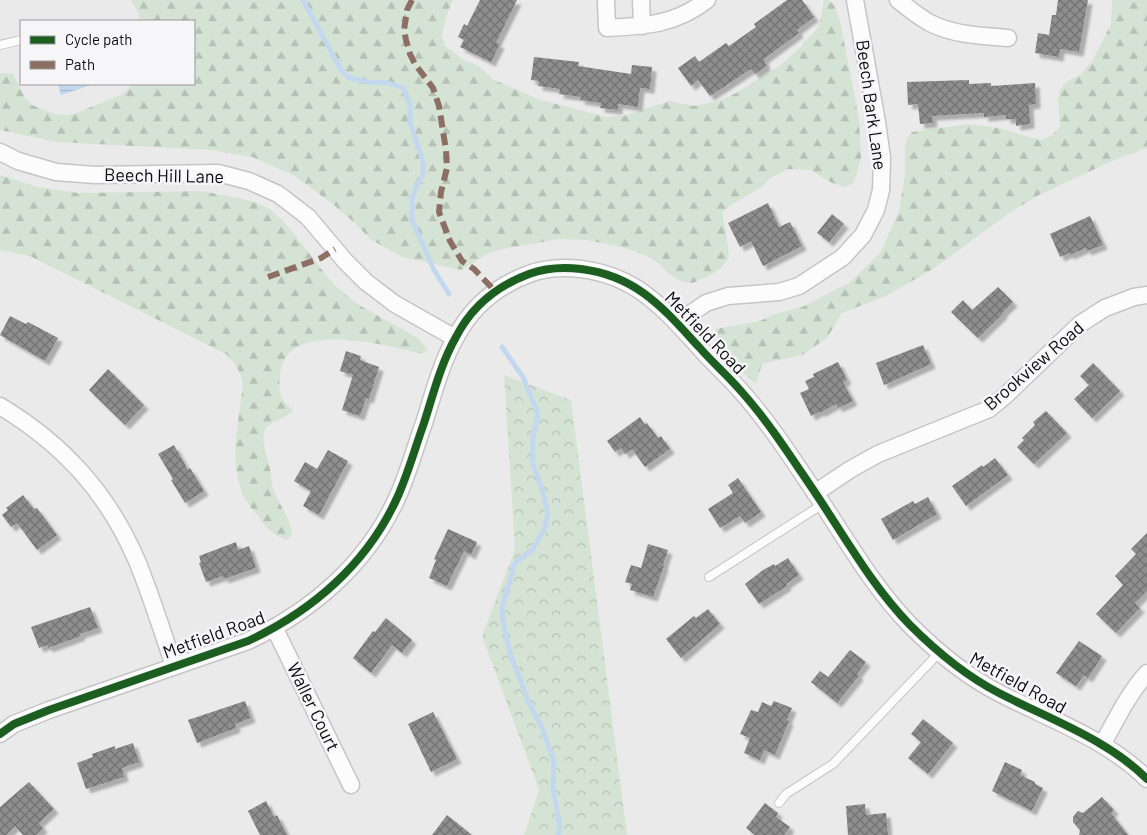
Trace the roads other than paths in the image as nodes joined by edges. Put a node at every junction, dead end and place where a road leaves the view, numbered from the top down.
1 (606, 0) edge
2 (641, 0) edge
3 (707, 0) edge
4 (855, 0) edge
5 (898, 0) edge
6 (642, 26) junction
7 (1008, 38) dead end
8 (20, 40) edge
9 (0, 45) edge
10 (0, 152) edge
11 (1147, 295) edge
12 (677, 323) junction
13 (455, 338) junction
14 (0, 406) edge
15 (819, 498) junction
16 (709, 577) dead end
17 (275, 629) junction
18 (939, 653) junction
19 (174, 666) junction
20 (1147, 673) edge
21 (0, 734) edge
22 (1102, 745) junction
23 (1147, 779) edge
24 (351, 784) dead end
25 (779, 803) dead end

1 - 6 street
2 - 6 street
3 - 6 street
4 - 12 street, Beech Bark Lane
5 - 7 street
8 - 9 lane
10 - 13 street, Beech Hill Lane
11 - 15 street, Brookview Road
12 - 13 street, Metfield Road
12 - 15 street, Metfield Road
13 - 17 street, Metfield Road
14 - 19 street
15 - 16 lane
15 - 18 street, Metfield Road
17 - 19 street, Metfield Road
17 - 24 street, Waller Court
18 - 22 street, Metfield Road
18 - 25 lane
19 - 21 street, Metfield Road
20 - 22 street
22 - 23 street, Metfield Road

